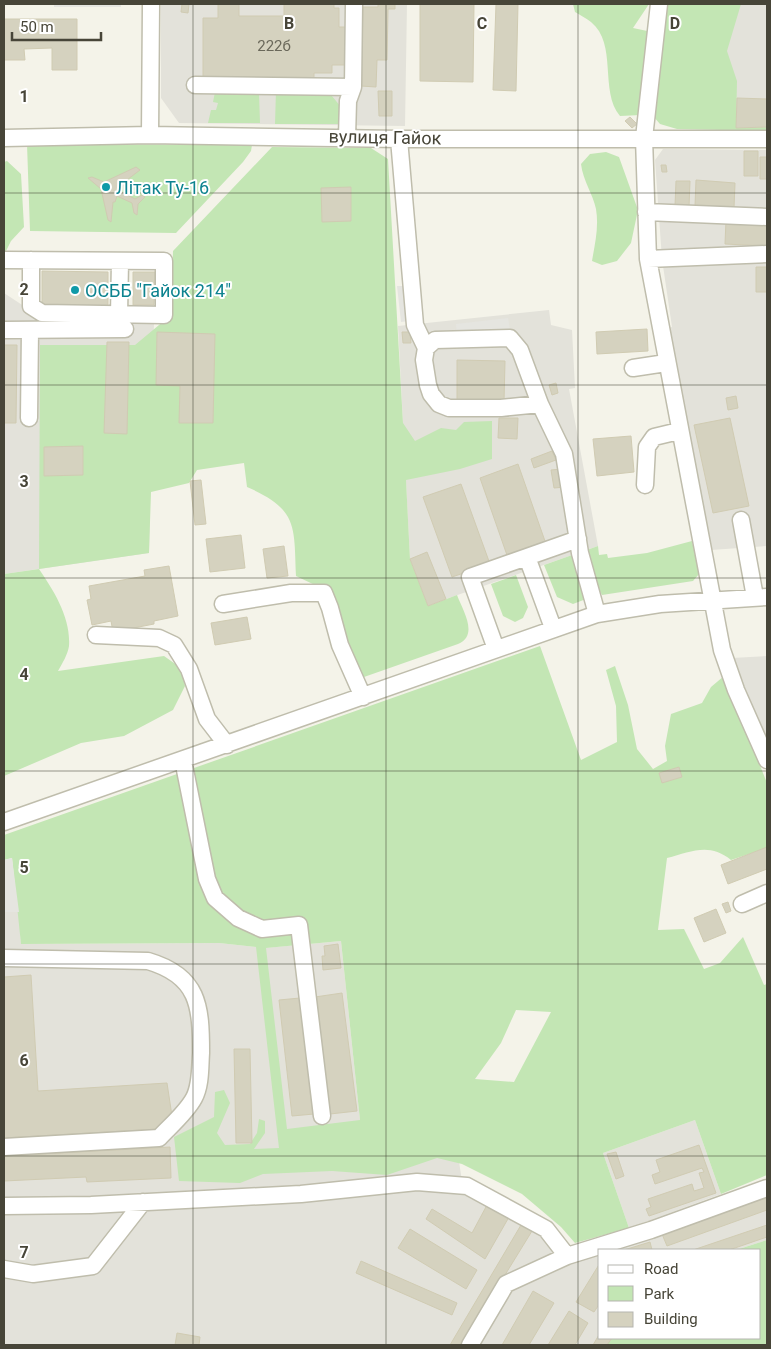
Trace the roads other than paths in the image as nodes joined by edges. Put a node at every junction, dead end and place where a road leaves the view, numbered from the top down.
1 (151, 4) edge
2 (354, 4) edge
3 (659, 4) edge
4 (195, 85) dead end
5 (353, 87) junction
6 (150, 135) junction
7 (347, 137) junction
8 (4, 138) edge
9 (399, 138) junction
10 (644, 138) junction
11 (767, 139) edge
12 (646, 212) junction
13 (767, 217) edge
14 (767, 254) edge
15 (4, 260) edge
16 (31, 260) junction
17 (648, 260) junction
18 (120, 261) junction
19 (122, 322) junction
20 (4, 330) edge
21 (30, 330) junction
22 (426, 348) junction
23 (666, 363) junction
24 (633, 368) dead end
25 (540, 404) junction
26 (29, 418) dead end
27 (679, 431) junction
28 (645, 485) dead end
29 (741, 520) dead end
30 (578, 539) junction
31 (527, 557) junction
32 (761, 597) edge
33 (712, 600) junction
34 (222, 604) dead end
35 (597, 614) junction
36 (553, 628) junction
37 (96, 635) dead end
38 (496, 649) junction
39 (363, 697) junction
40 (227, 745) junction
41 (183, 760) junction
42 (767, 760) edge
43 (4, 822) edge
44 (767, 893) edge
45 (742, 904) dead end
46 (4, 958) edge
47 (322, 1116) dead end
48 (4, 1147) edge
49 (767, 1188) edge
50 (143, 1202) junction
51 (4, 1206) edge
52 (567, 1256) junction
53 (4, 1268) edge
54 (470, 1345) edge

1 - 6 street
2 - 5 street
3 - 10 street
4 - 5 street
5 - 7 street
6 - 7 street, вулиця Гайок
6 - 8 street, вулиця Гайок
7 - 9 street, вулиця Гайок
9 - 10 street, вулиця Гайок
9 - 22 street
10 - 11 street, вулиця Гайок
10 - 12 street
12 - 13 street
12 - 17 street
14 - 17 street
15 - 16 street
16 - 18 street
16 - 19 street
17 - 23 street
18 - 19 street
18 - 19 street
19 - 21 street
20 - 21 street
21 - 26 street
22 - 25 street
22 - 25 street
23 - 24 street
23 - 27 street
25 - 30 street
27 - 28 street
27 - 33 street
29 - 32 street
30 - 31 street
30 - 35 street
31 - 36 street
31 - 38 street
32 - 33 street
33 - 35 street
33 - 42 street
34 - 39 street
35 - 36 street
36 - 38 street
37 - 40 street
38 - 39 street
39 - 40 street
40 - 41 street
41 - 43 street
41 - 47 street
44 - 45 street
46 - 48 street
49 - 52 street
50 - 51 street
50 - 52 street
50 - 53 street
52 - 54 street

